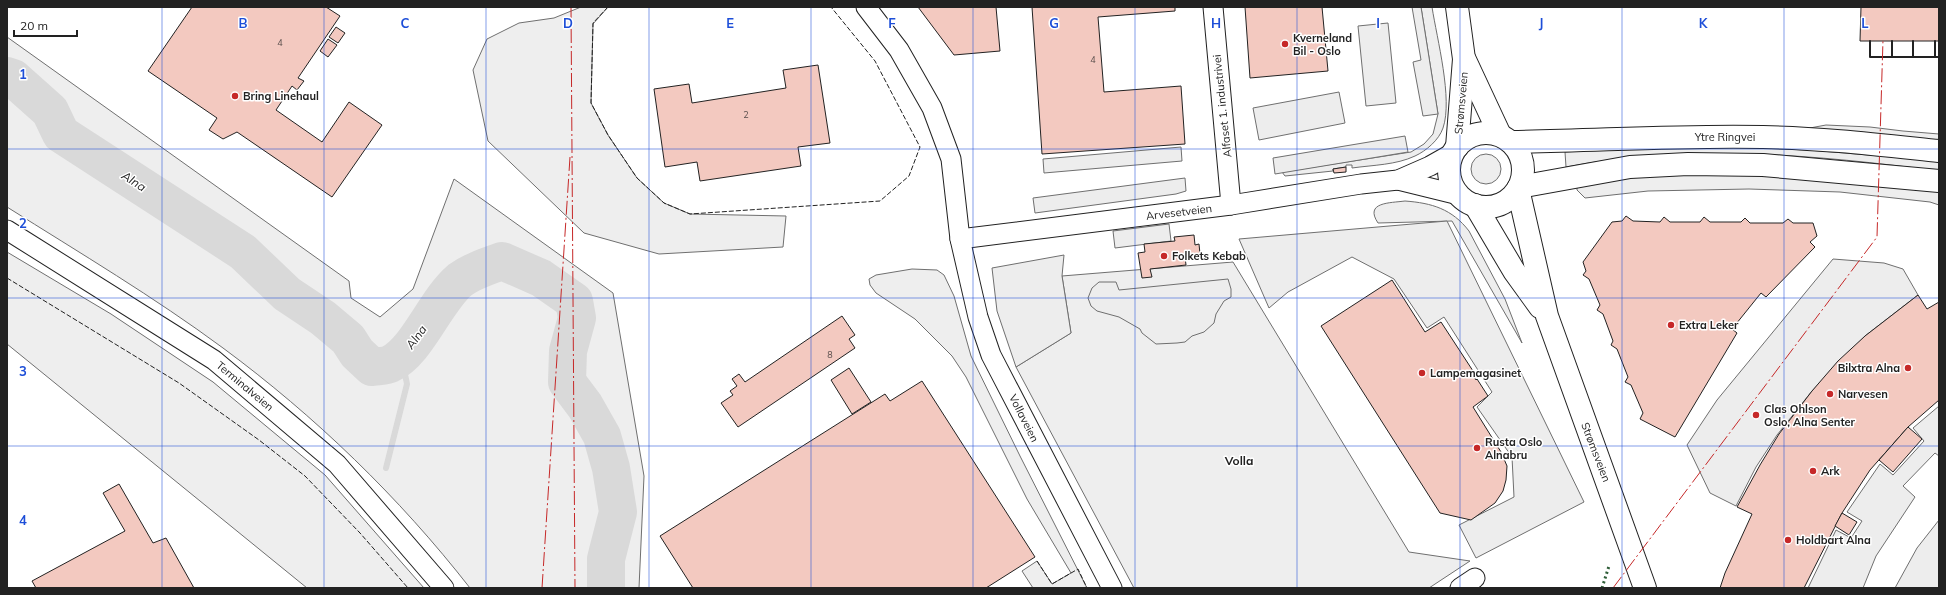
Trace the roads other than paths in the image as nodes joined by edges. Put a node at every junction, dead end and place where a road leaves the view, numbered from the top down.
1 (866, 7) edge
2 (1212, 7) edge
3 (1457, 7) edge
4 (1464, 59) junction
5 (1505, 139) junction
6 (1455, 150) junction
7 (1939, 151) edge
8 (1398, 180) junction
9 (1939, 181) edge
10 (1518, 188) junction
11 (1467, 200) junction
12 (1231, 205) junction
13 (7, 230) edge
14 (960, 239) junction
15 (1546, 316) junction
16 (444, 588) edge
17 (1112, 588) edge
18 (1646, 588) edge

1 - 14 street, Vollaveien
2 - 12 street, Alfaset 1. industrivei
3 - 4 main road, Strømsveien
4 - 5 main road, Strømsveien
4 - 6 main road, Strømsveien
5 - 6 main road
5 - 7 main road, Ytre Ringvei
5 - 10 main road
6 - 8 street, Arvesetveien
6 - 11 main road
8 - 11 street, Arvesetveien
8 - 12 street, Arvesetveien
9 - 10 main road
10 - 11 main road
10 - 15 main road, Strømsveien
11 - 15 main road, Strømsveien
12 - 14 street, Arvesetveien
13 - 16 street, Terminalveien
14 - 17 street, Vollaveien
15 - 18 main road, Strømsveien

